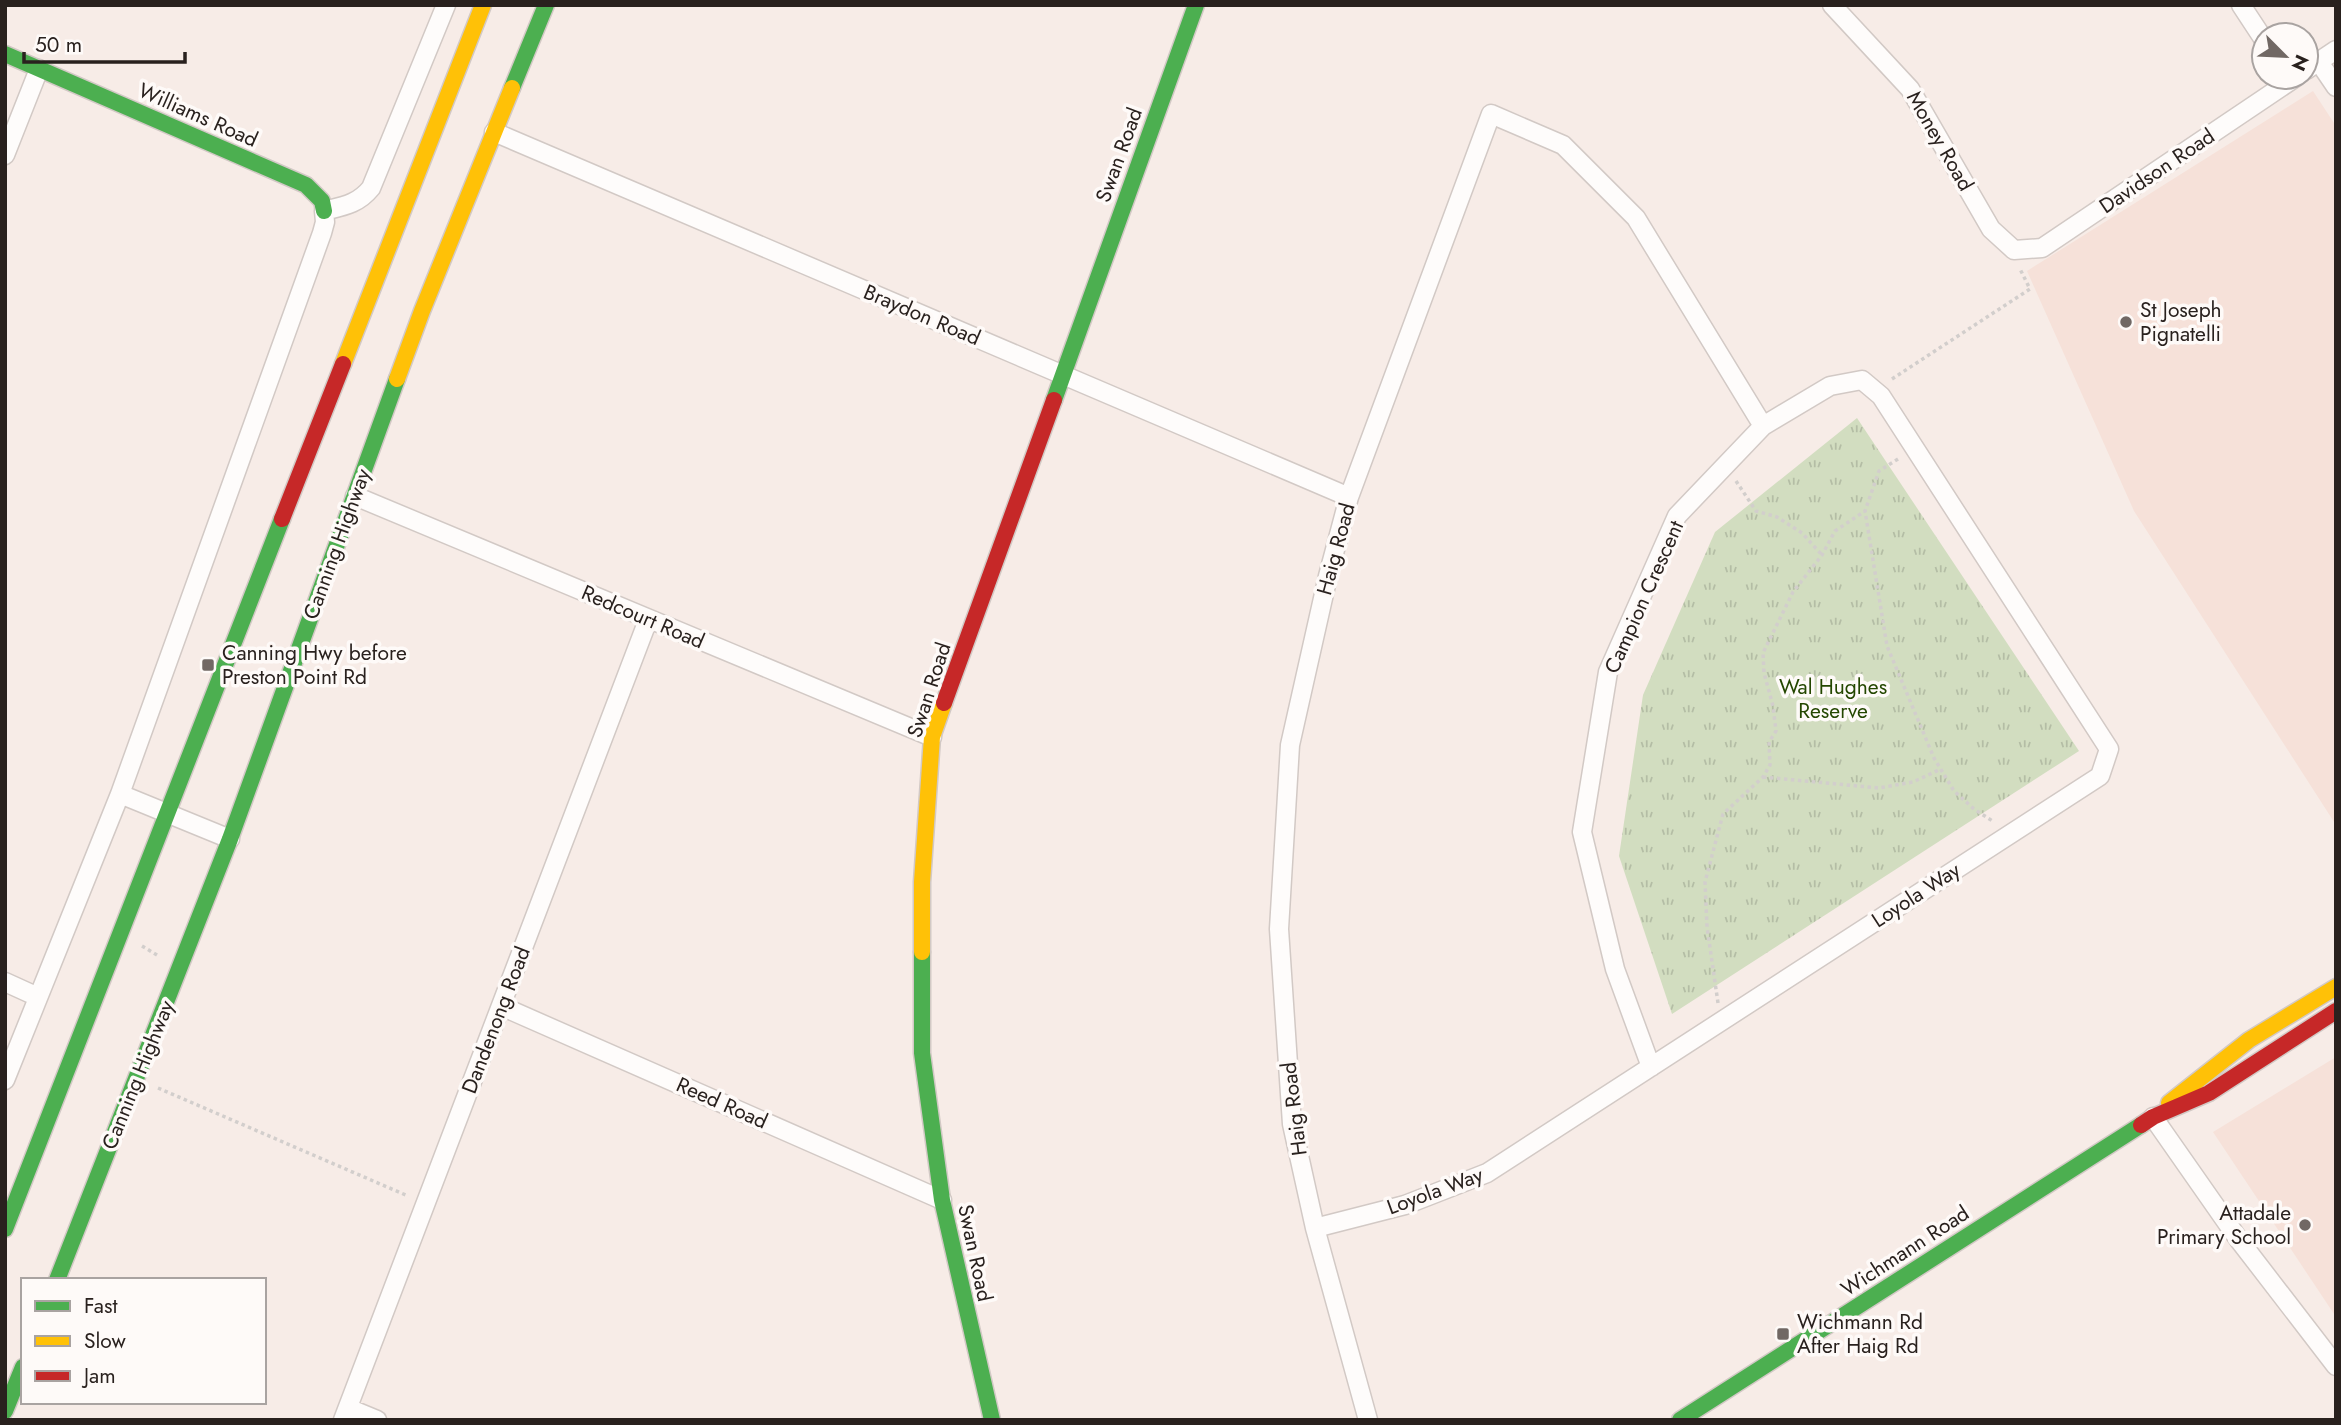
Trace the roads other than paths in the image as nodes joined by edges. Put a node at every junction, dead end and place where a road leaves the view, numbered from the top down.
1 (446, 5) edge
2 (483, 5) edge
3 (546, 5) edge
4 (1196, 5) edge
5 (1832, 5) edge
6 (2241, 5) edge
7 (2252, 21) edge
8 (2336, 50) edge
9 (5, 54) edge
10 (2320, 61) edge
11 (39, 69) junction
12 (2320, 73) edge
13 (2336, 87) edge
14 (2272, 91) edge
15 (494, 132) junction
16 (5, 155) edge
17 (324, 211) junction
18 (2014, 250) joint
19 (1062, 374) junction
20 (1862, 380) joint
21 (1762, 426) junction
22 (355, 496) junction
23 (1349, 497) junction
24 (648, 620) junction
25 (932, 737) junction
26 (120, 794) junction
27 (167, 813) junction
28 (230, 839) junction
29 (5, 982) edge
30 (2336, 988) edge
31 (38, 997) junction
32 (501, 1006) junction
33 (2336, 1011) edge
34 (1651, 1067) junction
35 (5, 1080) edge
36 (2152, 1118) junction
37 (942, 1200) junction
38 (1315, 1228) junction
39 (5, 1229) edge
40 (58, 1278) edge
41 (2336, 1366) edge
42 (21, 1372) edge
43 (5, 1411) edge
44 (346, 1414) edge
45 (377, 1420) edge
46 (992, 1420) edge
47 (1367, 1420) edge
48 (1680, 1420) edge

1 - 17 street
2 - 27 main road
3 - 15 main road, Canning Highway
4 - 19 main road, Swan Road
5 - 18 street, Money Road
6 - 7 street
8 - 10 street
9 - 11 main road, Williams Road
11 - 16 street
11 - 17 main road, Williams Road
12 - 13 street
14 - 18 street, Davidson Road
15 - 19 street, Braydon Road
15 - 22 main road, Canning Highway
17 - 26 street
19 - 23 street, Braydon Road
19 - 25 main road, Swan Road
20 - 21 street, Campion Crescent
20 - 34 street, Loyola Way
21 - 23 street, Haig Road
21 - 34 street, Campion Crescent
22 - 24 street, Redcourt Road
22 - 28 main road, Canning Highway
23 - 38 street, Haig Road
24 - 25 street, Redcourt Road
24 - 32 street, Dandenong Road
25 - 37 main road, Swan Road
26 - 27 street
26 - 31 street
27 - 28 street
27 - 39 main road
28 - 40 main road, Canning Highway
29 - 31 street
30 - 36 main road, Wichmann Road
31 - 35 street
32 - 37 street, Reed Road
32 - 44 street, Dandenong Road
33 - 36 main road, Wichmann Road
34 - 38 street, Loyola Way
36 - 41 street
36 - 48 main road, Wichmann Road
37 - 46 main road, Swan Road
38 - 47 street, Haig Road
42 - 43 main road
44 - 45 street

